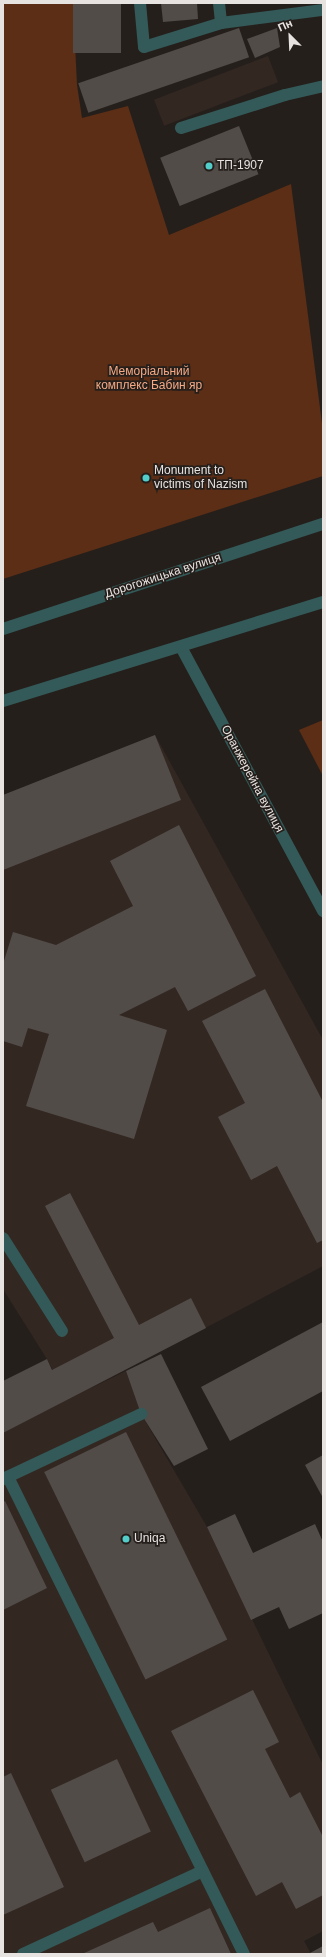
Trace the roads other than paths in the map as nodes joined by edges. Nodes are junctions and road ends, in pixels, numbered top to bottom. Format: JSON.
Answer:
{"nodes":[{"id":1,"x":140,"y":3,"type":"edge"},
{"id":2,"x":219,"y":3,"type":"edge"},
{"id":3,"x":323,"y":10,"type":"edge"},
{"id":4,"x":221,"y":23,"type":"junction"},
{"id":5,"x":323,"y":86,"type":"edge"},
{"id":6,"x":181,"y":128,"type":"dead end"},
{"id":7,"x":323,"y":524,"type":"edge"},
{"id":8,"x":323,"y":602,"type":"edge"},
{"id":9,"x":3,"y":629,"type":"edge"},
{"id":10,"x":181,"y":647,"type":"junction"},
{"id":11,"x":3,"y":701,"type":"edge"},
{"id":12,"x":323,"y":911,"type":"edge"},
{"id":13,"x":3,"y":1238,"type":"edge"},
{"id":14,"x":62,"y":1331,"type":"dead end"},
{"id":15,"x":142,"y":1414,"type":"dead end"},
{"id":16,"x":6,"y":1478,"type":"edge"},
{"id":17,"x":202,"y":1871,"type":"junction"},
{"id":18,"x":23,"y":1954,"type":"edge"},
{"id":19,"x":244,"y":1954,"type":"edge"}],
"edges":[{"from":1,"to":4,"type":"street"},
{"from":2,"to":4,"type":"street"},
{"from":3,"to":4,"type":"street"},
{"from":5,"to":6,"type":"street"},
{"from":7,"to":9,"type":"street","name":"Дорогожицька вулиця"},
{"from":8,"to":10,"type":"street"},
{"from":10,"to":11,"type":"street"},
{"from":10,"to":12,"type":"street","name":"Оранжерейна вулиця"},
{"from":13,"to":14,"type":"street"},
{"from":15,"to":16,"type":"street"},
{"from":16,"to":17,"type":"street"},
{"from":17,"to":18,"type":"street"},
{"from":17,"to":19,"type":"street"}]}
